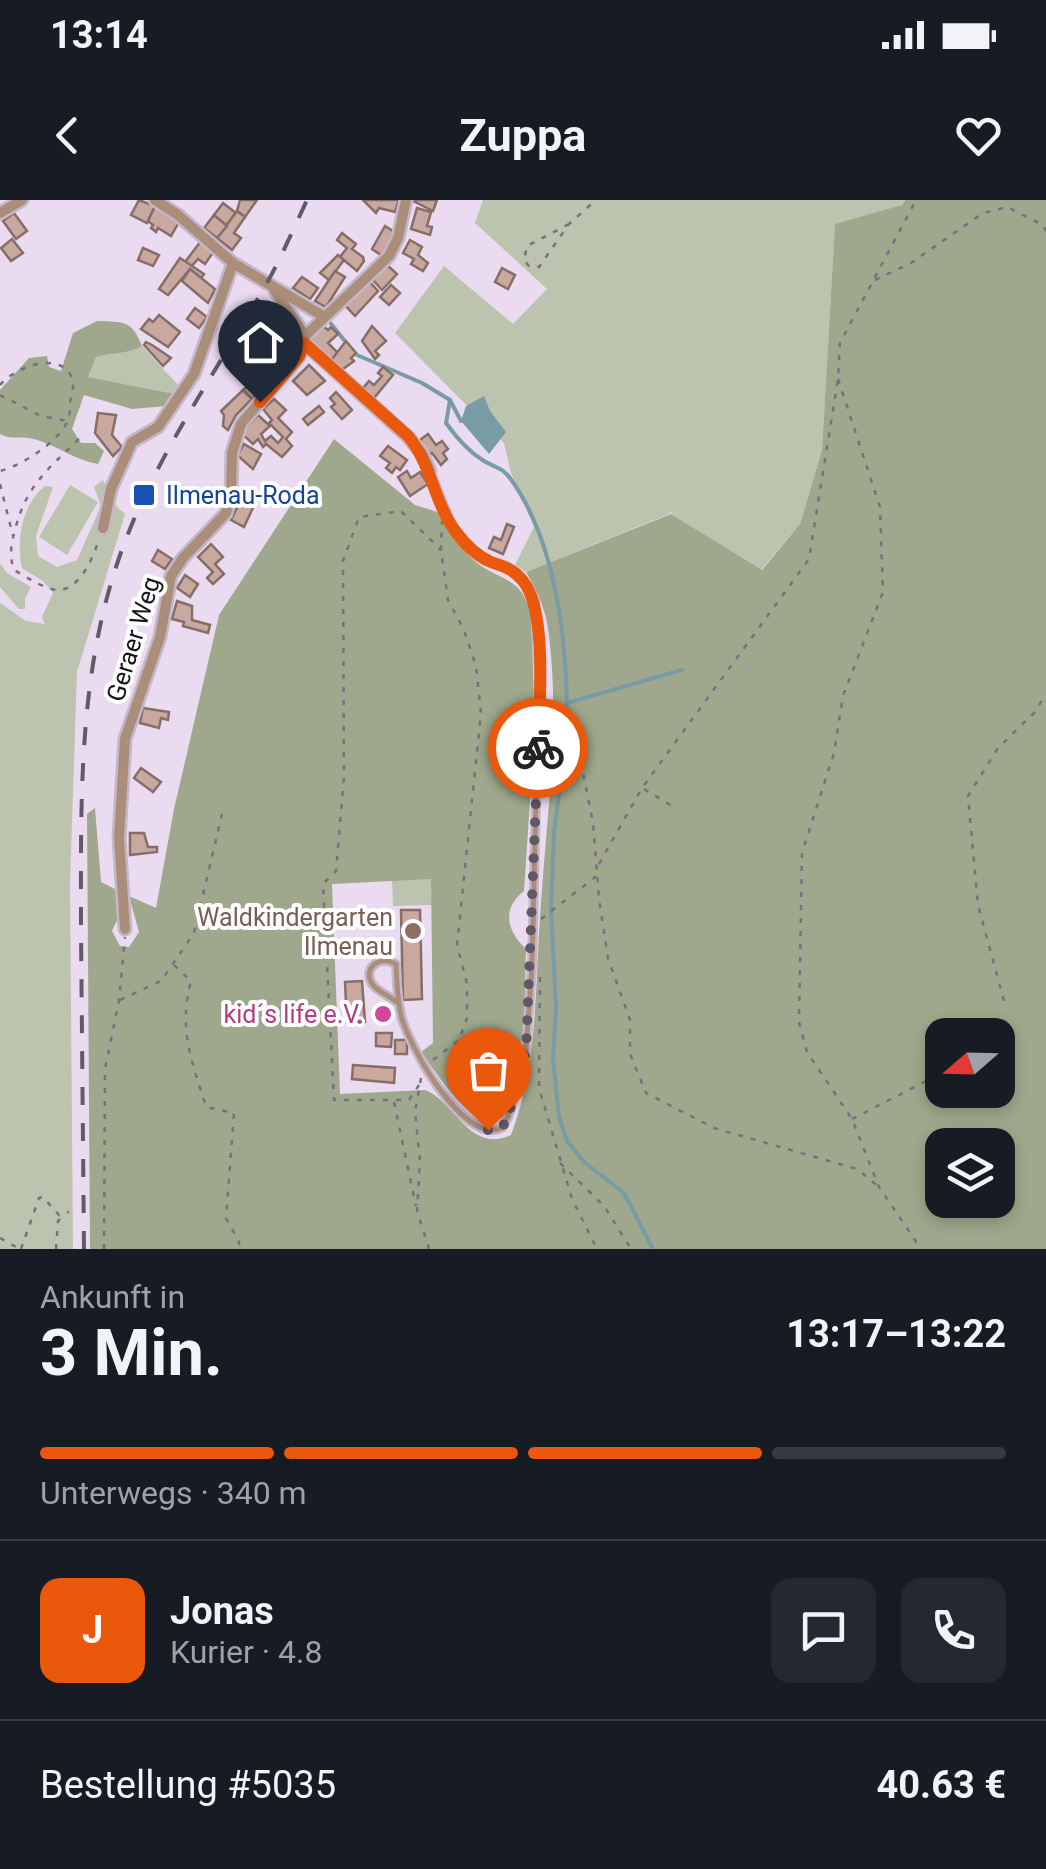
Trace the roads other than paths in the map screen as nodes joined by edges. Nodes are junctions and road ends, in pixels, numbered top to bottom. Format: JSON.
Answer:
{"nodes":[{"id":1,"x":22,"y":200,"type":"edge"},
{"id":2,"x":155,"y":200,"type":"edge"},
{"id":3,"x":406,"y":200,"type":"edge"},
{"id":4,"x":0,"y":214,"type":"edge"},
{"id":5,"x":233,"y":263,"type":"junction"},
{"id":6,"x":274,"y":289,"type":"junction"},
{"id":7,"x":325,"y":314,"type":"junction"},
{"id":8,"x":304,"y":340,"type":"junction"},
{"id":9,"x":430,"y":471,"type":"joint"},
{"id":10,"x":103,"y":528,"type":"road end"},
{"id":11,"x":126,"y":929,"type":"road end"},
{"id":12,"x":398,"y":1003,"type":"junction"}],
"edges":[{"from":1,"to":4,"type":"street"},
{"from":2,"to":5,"type":"street"},
{"from":3,"to":7,"type":"street","name":"Geraer Weg"},
{"from":5,"to":6,"type":"street"},
{"from":5,"to":10,"type":"street"},
{"from":6,"to":7,"type":"street"},
{"from":6,"to":8,"type":"street"},
{"from":7,"to":8,"type":"street","name":"Geraer Weg"},
{"from":8,"to":9,"type":"street"},
{"from":8,"to":11,"type":"street","name":"Geraer Weg"},
{"from":9,"to":12,"type":"lane"},
{"from":12,"to":12,"type":"lane"}]}
